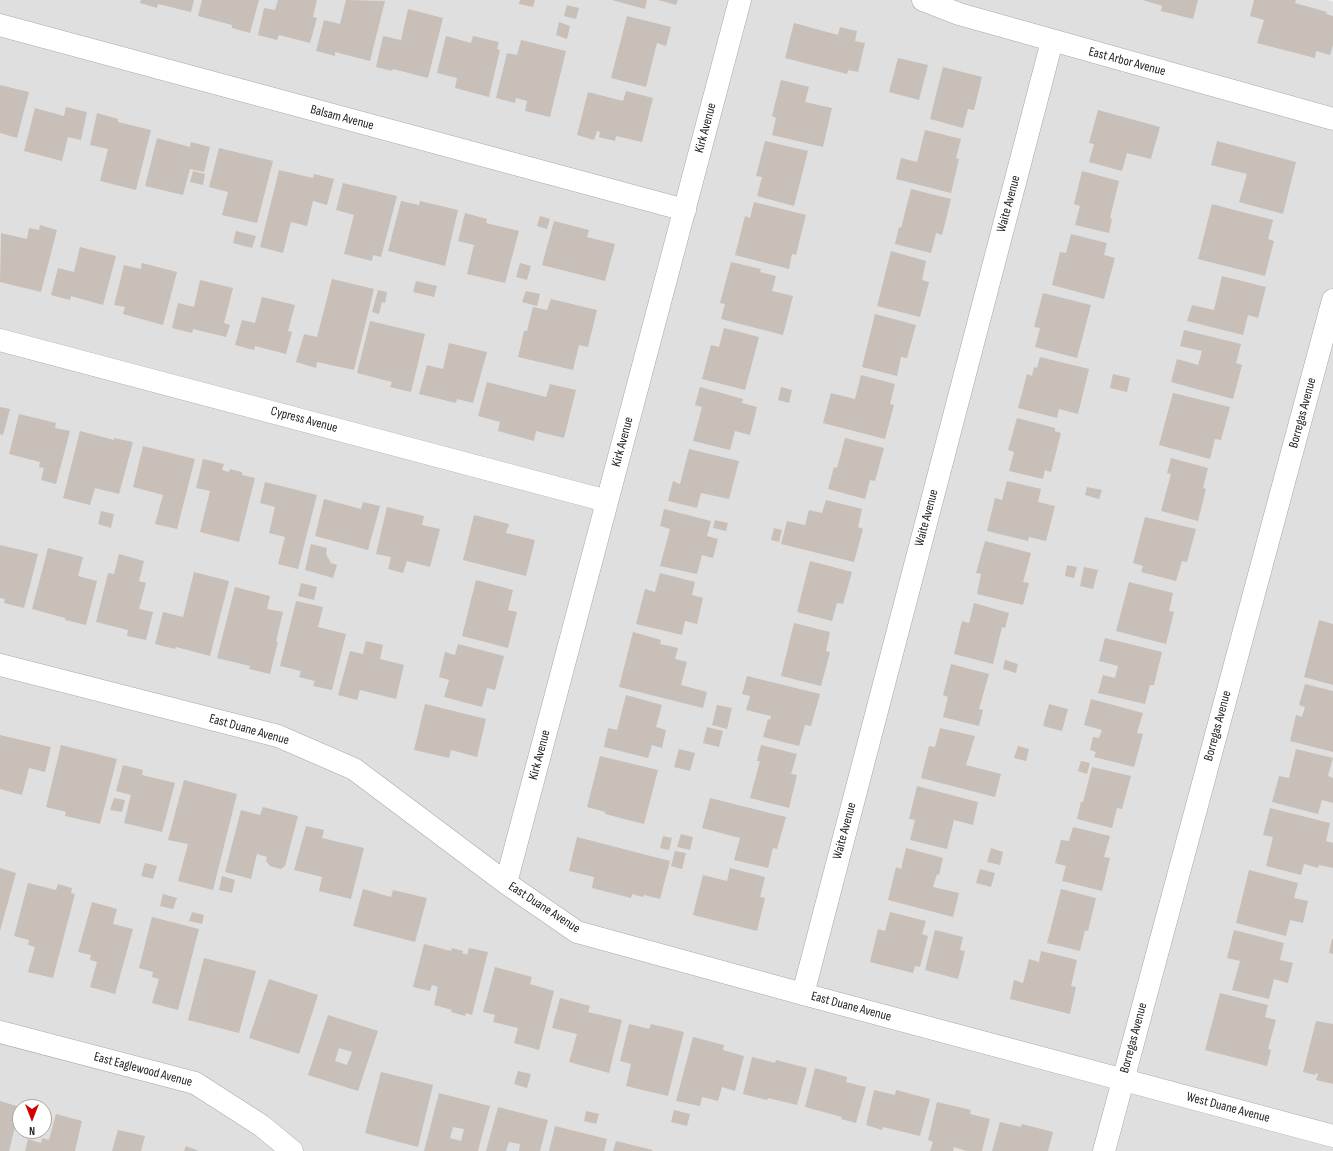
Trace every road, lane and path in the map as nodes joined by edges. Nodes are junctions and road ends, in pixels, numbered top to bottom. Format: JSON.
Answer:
{"nodes":[{"id":1,"x":740,"y":0,"type":"edge"},
{"id":2,"x":923,"y":0,"type":"edge"},
{"id":3,"x":0,"y":25,"type":"edge"},
{"id":4,"x":1052,"y":41,"type":"junction"},
{"id":5,"x":1333,"y":119,"type":"edge"},
{"id":6,"x":685,"y":210,"type":"junction"},
{"id":7,"x":1333,"y":300,"type":"edge"},
{"id":8,"x":0,"y":340,"type":"edge"},
{"id":9,"x":607,"y":501,"type":"junction"},
{"id":10,"x":0,"y":665,"type":"edge"},
{"id":11,"x":506,"y":883,"type":"junction"},
{"id":12,"x":803,"y":994,"type":"junction"},
{"id":13,"x":0,"y":1032,"type":"edge"},
{"id":14,"x":1123,"y":1080,"type":"junction"},
{"id":15,"x":1333,"y":1136,"type":"edge"},
{"id":16,"x":292,"y":1151,"type":"edge"},
{"id":17,"x":1104,"y":1151,"type":"edge"}],
"edges":[{"from":1,"to":6,"type":"street","name":"Kirk Avenue"},
{"from":2,"to":4,"type":"street","name":"East Arbor Avenue"},
{"from":3,"to":6,"type":"street","name":"Balsam Avenue"},
{"from":4,"to":5,"type":"street","name":"East Arbor Avenue"},
{"from":4,"to":12,"type":"street","name":"Waite Avenue"},
{"from":6,"to":9,"type":"street","name":"Kirk Avenue"},
{"from":7,"to":14,"type":"street","name":"Borregas Avenue"},
{"from":8,"to":9,"type":"street","name":"Cypress Avenue"},
{"from":9,"to":11,"type":"street","name":"Kirk Avenue"},
{"from":10,"to":11,"type":"street","name":"East Duane Avenue"},
{"from":11,"to":12,"type":"street","name":"East Duane Avenue"},
{"from":12,"to":14,"type":"street","name":"East Duane Avenue"},
{"from":13,"to":16,"type":"street","name":"East Eaglewood Avenue"},
{"from":14,"to":15,"type":"street","name":"West Duane Avenue"},
{"from":14,"to":17,"type":"street","name":"Borregas Avenue"}]}
